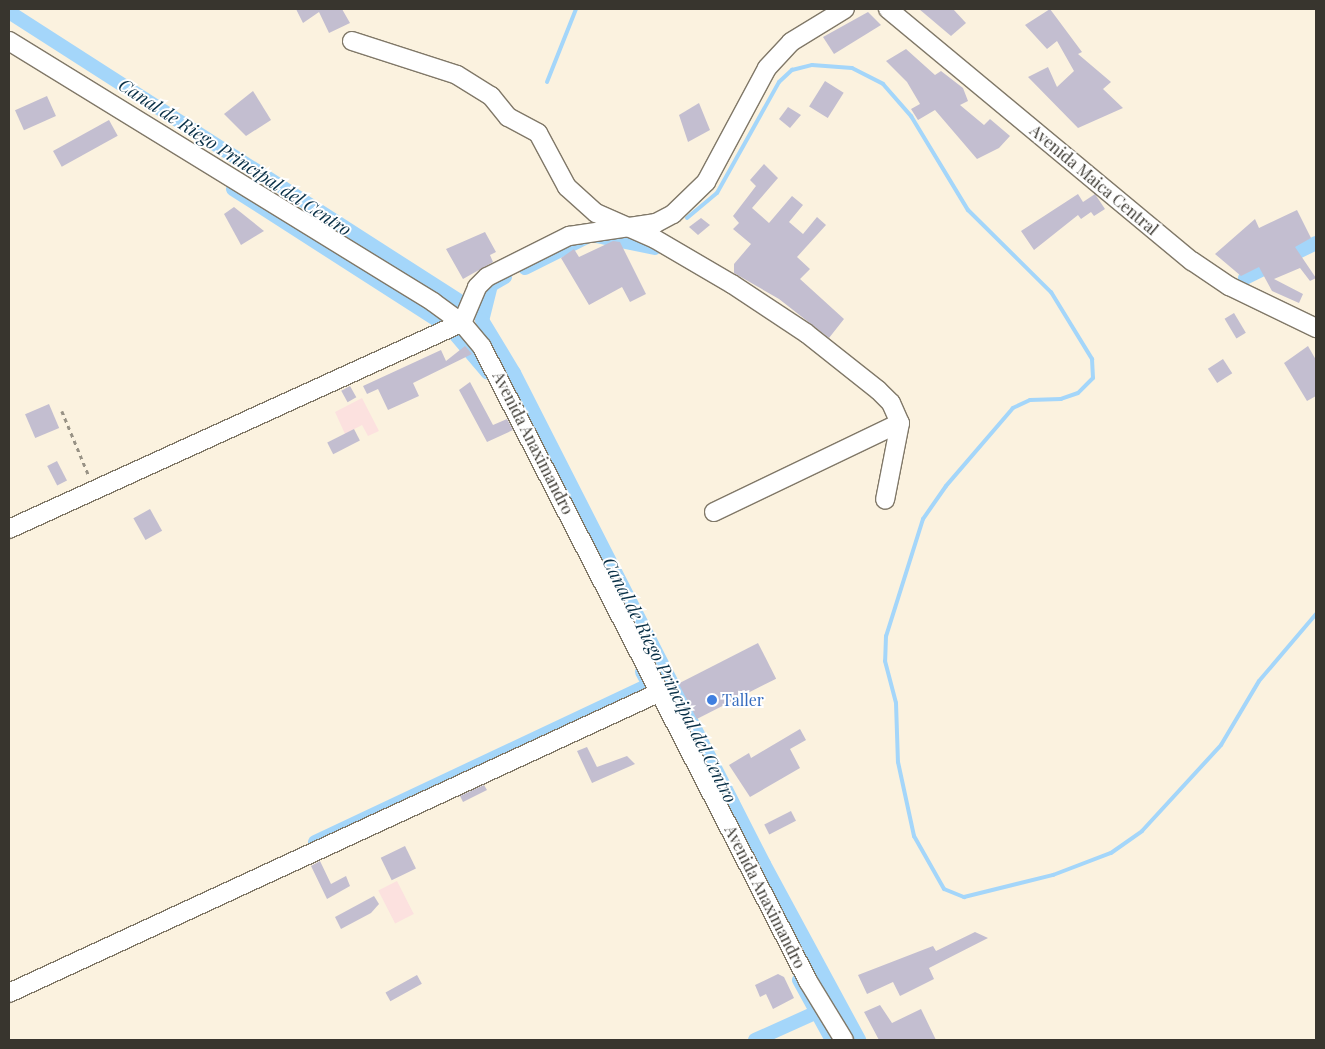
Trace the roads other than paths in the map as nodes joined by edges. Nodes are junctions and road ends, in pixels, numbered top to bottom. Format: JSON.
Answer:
{"nodes":[{"id":1,"x":845,"y":9,"type":"edge"},
{"id":2,"x":888,"y":9,"type":"edge"},
{"id":3,"x":9,"y":41,"type":"edge"},
{"id":4,"x":352,"y":41,"type":"dead end"},
{"id":5,"x":623,"y":227,"type":"junction"},
{"id":6,"x":462,"y":323,"type":"junction"},
{"id":7,"x":1316,"y":328,"type":"edge"},
{"id":8,"x":900,"y":424,"type":"junction"},
{"id":9,"x":885,"y":500,"type":"dead end"},
{"id":10,"x":714,"y":512,"type":"dead end"},
{"id":11,"x":9,"y":529,"type":"edge"},
{"id":12,"x":660,"y":692,"type":"junction"},
{"id":13,"x":9,"y":993,"type":"edge"},
{"id":14,"x":844,"y":1040,"type":"edge"}],
"edges":[{"from":1,"to":5,"type":"street"},
{"from":2,"to":7,"type":"street","name":"Avenida Maica Central"},
{"from":3,"to":6,"type":"street","name":"Avenida Anaximandro"},
{"from":4,"to":5,"type":"street"},
{"from":5,"to":6,"type":"street"},
{"from":5,"to":8,"type":"street"},
{"from":6,"to":11,"type":"street"},
{"from":6,"to":12,"type":"street","name":"Avenida Anaximandro"},
{"from":8,"to":9,"type":"street"},
{"from":8,"to":10,"type":"street"},
{"from":12,"to":13,"type":"street"},
{"from":12,"to":14,"type":"street","name":"Avenida Anaximandro"}]}
